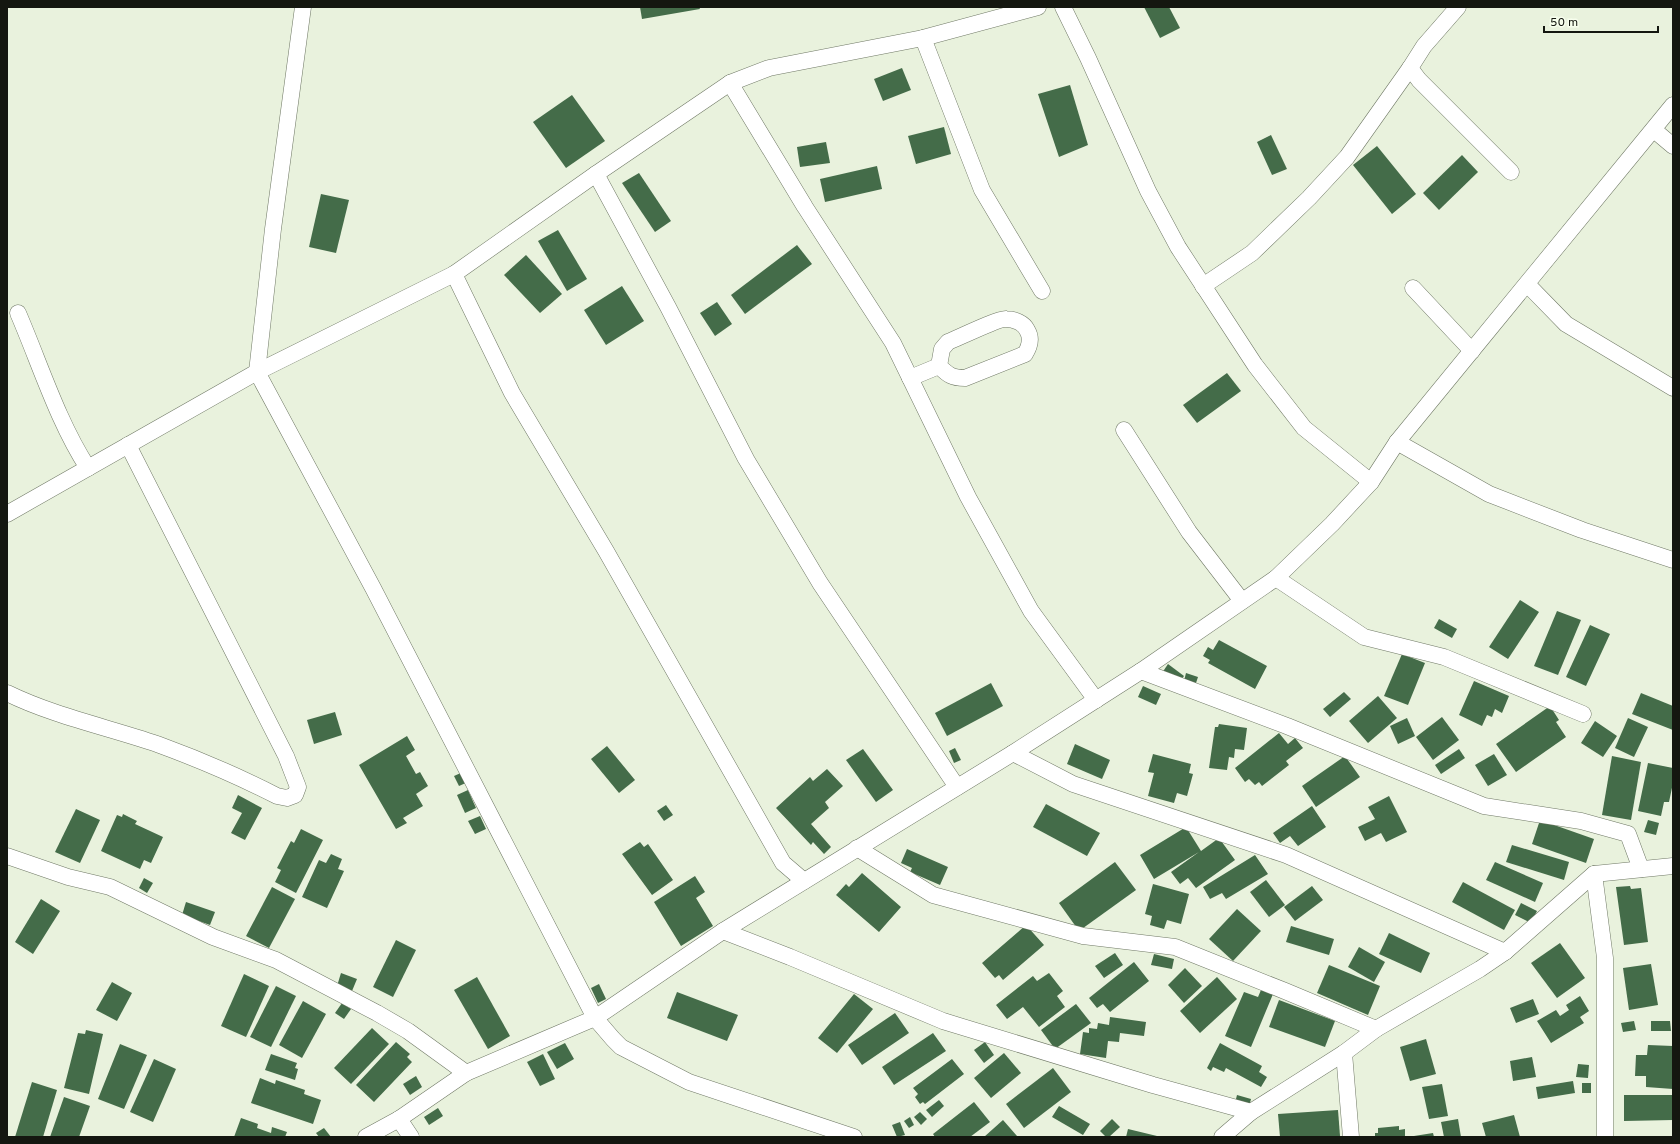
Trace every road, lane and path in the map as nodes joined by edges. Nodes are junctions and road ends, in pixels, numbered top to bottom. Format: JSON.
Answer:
{"nodes":[{"id":1,"x":303,"y":7,"type":"edge"},
{"id":2,"x":1038,"y":7,"type":"edge"},
{"id":3,"x":1063,"y":7,"type":"edge"},
{"id":4,"x":1458,"y":7,"type":"edge"},
{"id":5,"x":923,"y":38,"type":"junction"},
{"id":6,"x":1410,"y":68,"type":"junction"},
{"id":7,"x":730,"y":84,"type":"junction"},
{"id":8,"x":1673,"y":105,"type":"edge"},
{"id":9,"x":1654,"y":130,"type":"junction"},
{"id":10,"x":1673,"y":146,"type":"edge"},
{"id":11,"x":1511,"y":172,"type":"dead end"},
{"id":12,"x":596,"y":174,"type":"junction"},
{"id":13,"x":454,"y":274,"type":"junction"},
{"id":14,"x":1527,"y":284,"type":"junction"},
{"id":15,"x":1204,"y":286,"type":"junction"},
{"id":16,"x":1413,"y":288,"type":"dead end"},
{"id":17,"x":1042,"y":291,"type":"dead end"},
{"id":18,"x":18,"y":312,"type":"dead end"},
{"id":19,"x":1472,"y":351,"type":"junction"},
{"id":20,"x":939,"y":366,"type":"junction"},
{"id":21,"x":257,"y":372,"type":"junction"},
{"id":22,"x":910,"y":378,"type":"junction"},
{"id":23,"x":1673,"y":388,"type":"edge"},
{"id":24,"x":1124,"y":430,"type":"dead end"},
{"id":25,"x":1397,"y":442,"type":"junction"},
{"id":26,"x":128,"y":445,"type":"junction"},
{"id":27,"x":88,"y":468,"type":"junction"},
{"id":28,"x":1371,"y":482,"type":"junction"},
{"id":29,"x":7,"y":514,"type":"edge"},
{"id":30,"x":1673,"y":560,"type":"edge"},
{"id":31,"x":1276,"y":578,"type":"junction"},
{"id":32,"x":1242,"y":602,"type":"junction"},
{"id":33,"x":1141,"y":671,"type":"junction"},
{"id":34,"x":7,"y":693,"type":"edge"},
{"id":35,"x":1096,"y":700,"type":"junction"},
{"id":36,"x":1583,"y":714,"type":"dead end"},
{"id":37,"x":1013,"y":753,"type":"junction"},
{"id":38,"x":957,"y":787,"type":"junction"},
{"id":39,"x":858,"y":848,"type":"junction"},
{"id":40,"x":7,"y":856,"type":"edge"},
{"id":41,"x":1673,"y":866,"type":"edge"},
{"id":42,"x":1641,"y":869,"type":"junction"},
{"id":43,"x":1594,"y":874,"type":"junction"},
{"id":44,"x":804,"y":881,"type":"junction"},
{"id":45,"x":723,"y":931,"type":"junction"},
{"id":46,"x":1505,"y":952,"type":"junction"},
{"id":47,"x":595,"y":1018,"type":"junction"},
{"id":48,"x":1376,"y":1029,"type":"junction"},
{"id":49,"x":1344,"y":1053,"type":"junction"},
{"id":50,"x":466,"y":1073,"type":"junction"},
{"id":51,"x":1251,"y":1112,"type":"junction"},
{"id":52,"x":399,"y":1119,"type":"junction"},
{"id":53,"x":366,"y":1137,"type":"edge"},
{"id":54,"x":412,"y":1137,"type":"edge"},
{"id":55,"x":854,"y":1137,"type":"edge"},
{"id":56,"x":1222,"y":1137,"type":"edge"},
{"id":57,"x":1351,"y":1137,"type":"edge"},
{"id":58,"x":1605,"y":1137,"type":"edge"}],
"edges":[{"from":1,"to":21,"type":"street"},
{"from":2,"to":5,"type":"street"},
{"from":3,"to":15,"type":"street"},
{"from":4,"to":6,"type":"street"},
{"from":5,"to":7,"type":"street"},
{"from":5,"to":17,"type":"street"},
{"from":6,"to":11,"type":"street"},
{"from":6,"to":15,"type":"street"},
{"from":7,"to":12,"type":"street"},
{"from":7,"to":22,"type":"street"},
{"from":8,"to":9,"type":"street"},
{"from":9,"to":10,"type":"street"},
{"from":9,"to":14,"type":"street"},
{"from":12,"to":13,"type":"street"},
{"from":12,"to":38,"type":"street"},
{"from":13,"to":21,"type":"street"},
{"from":13,"to":44,"type":"street"},
{"from":14,"to":19,"type":"street"},
{"from":14,"to":23,"type":"street"},
{"from":15,"to":28,"type":"street"},
{"from":16,"to":19,"type":"street"},
{"from":18,"to":27,"type":"street"},
{"from":19,"to":25,"type":"street"},
{"from":20,"to":20,"type":"street"},
{"from":20,"to":22,"type":"street"},
{"from":21,"to":26,"type":"street"},
{"from":21,"to":47,"type":"street"},
{"from":22,"to":35,"type":"street"},
{"from":24,"to":32,"type":"street"},
{"from":25,"to":28,"type":"street"},
{"from":25,"to":30,"type":"street"},
{"from":26,"to":27,"type":"street"},
{"from":26,"to":34,"type":"street"},
{"from":27,"to":29,"type":"street"},
{"from":28,"to":31,"type":"street"},
{"from":31,"to":32,"type":"street"},
{"from":31,"to":36,"type":"street"},
{"from":32,"to":33,"type":"street"},
{"from":33,"to":35,"type":"street"},
{"from":33,"to":42,"type":"street"},
{"from":35,"to":37,"type":"street"},
{"from":37,"to":38,"type":"street"},
{"from":37,"to":46,"type":"street"},
{"from":38,"to":39,"type":"street"},
{"from":39,"to":44,"type":"street"},
{"from":39,"to":48,"type":"street"},
{"from":40,"to":50,"type":"street"},
{"from":41,"to":42,"type":"street"},
{"from":42,"to":43,"type":"street"},
{"from":43,"to":46,"type":"street"},
{"from":43,"to":58,"type":"street"},
{"from":44,"to":45,"type":"street"},
{"from":45,"to":47,"type":"street"},
{"from":45,"to":51,"type":"street"},
{"from":46,"to":48,"type":"street"},
{"from":47,"to":50,"type":"street"},
{"from":47,"to":55,"type":"street"},
{"from":48,"to":49,"type":"street"},
{"from":49,"to":51,"type":"street"},
{"from":49,"to":57,"type":"street"},
{"from":50,"to":52,"type":"street"},
{"from":51,"to":56,"type":"street"},
{"from":52,"to":53,"type":"street"},
{"from":52,"to":54,"type":"street"}]}
